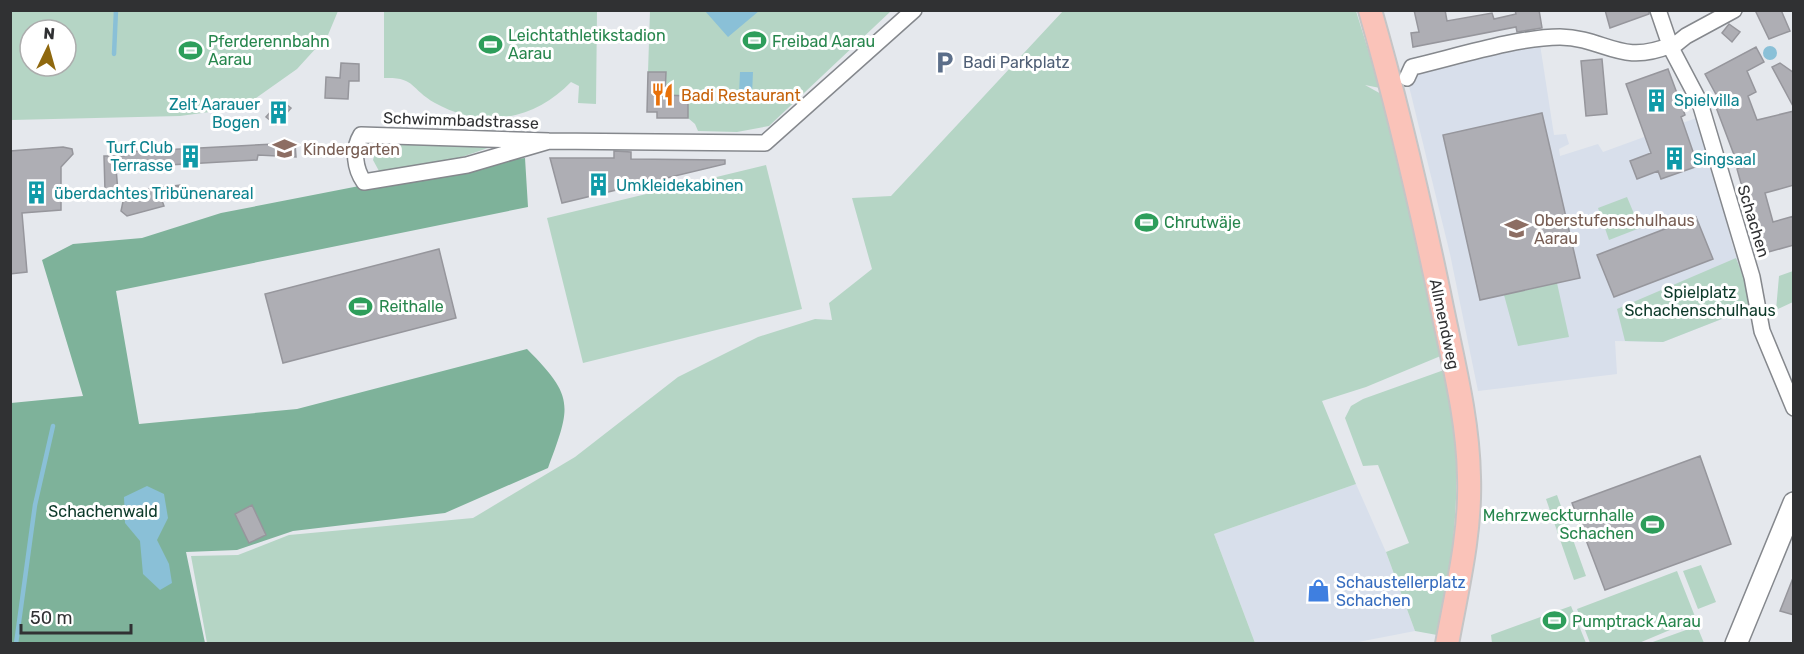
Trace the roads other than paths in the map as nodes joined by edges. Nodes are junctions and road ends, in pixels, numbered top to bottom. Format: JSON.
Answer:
{"nodes":[{"id":1,"x":914,"y":10,"type":"edge"},
{"id":2,"x":1370,"y":10,"type":"edge"},
{"id":3,"x":1658,"y":10,"type":"edge"},
{"id":4,"x":1734,"y":10,"type":"edge"},
{"id":5,"x":1671,"y":46,"type":"junction"},
{"id":6,"x":1402,"y":72,"type":"junction"},
{"id":7,"x":549,"y":141,"type":"junction"},
{"id":8,"x":1794,"y":408,"type":"edge"},
{"id":9,"x":1794,"y":503,"type":"edge"},
{"id":10,"x":1447,"y":644,"type":"edge"},
{"id":11,"x":1736,"y":644,"type":"edge"}],
"edges":[{"from":1,"to":7,"type":"street","name":"Schwimmbadstrasse"},
{"from":2,"to":6,"type":"main road","name":"Allmendweg"},
{"from":3,"to":5,"type":"street","name":"Schachen"},
{"from":4,"to":5,"type":"street"},
{"from":5,"to":6,"type":"street"},
{"from":5,"to":8,"type":"street","name":"Schachen"},
{"from":6,"to":10,"type":"main road","name":"Allmendweg"},
{"from":7,"to":7,"type":"street","name":"Schwimmbadstrasse"},
{"from":9,"to":11,"type":"street"}]}
